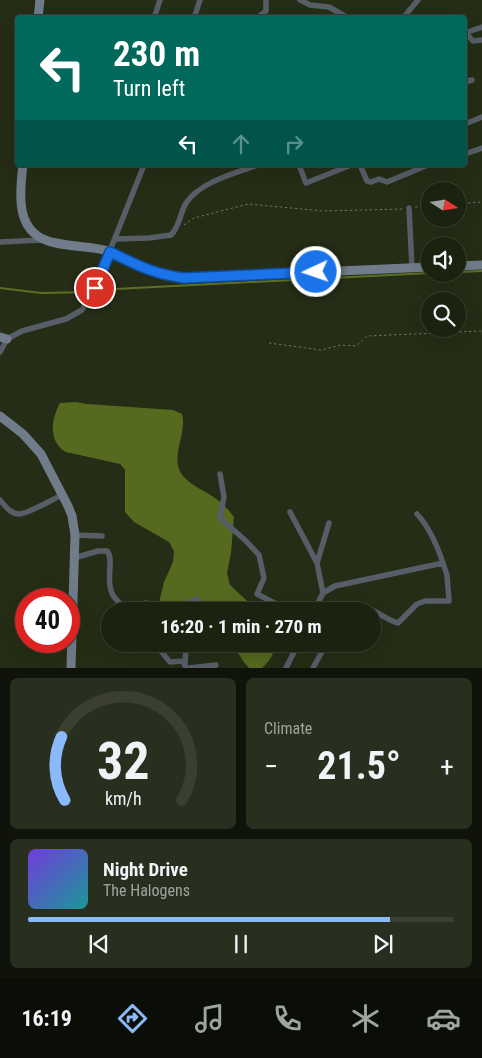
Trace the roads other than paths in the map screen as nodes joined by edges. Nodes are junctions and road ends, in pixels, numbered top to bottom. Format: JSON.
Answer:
{"nodes":[{"id":1,"x":40,"y":0,"type":"edge"},
{"id":2,"x":160,"y":0,"type":"edge"},
{"id":3,"x":200,"y":0,"type":"edge"},
{"id":4,"x":266,"y":0,"type":"edge"},
{"id":5,"x":300,"y":0,"type":"edge"},
{"id":6,"x":418,"y":0,"type":"edge"},
{"id":7,"x":329,"y":3,"type":"edge"},
{"id":8,"x":340,"y":14,"type":"edge"},
{"id":9,"x":38,"y":15,"type":"edge"},
{"id":10,"x":155,"y":15,"type":"edge"},
{"id":11,"x":195,"y":15,"type":"edge"},
{"id":12,"x":261,"y":15,"type":"edge"},
{"id":13,"x":406,"y":15,"type":"edge"},
{"id":14,"x":482,"y":27,"type":"edge"},
{"id":15,"x":467,"y":32,"type":"edge"},
{"id":16,"x":467,"y":35,"type":"edge"},
{"id":17,"x":482,"y":40,"type":"edge"},
{"id":18,"x":472,"y":80,"type":"dead end"},
{"id":19,"x":467,"y":81,"type":"edge"},
{"id":20,"x":482,"y":117,"type":"edge"},
{"id":21,"x":467,"y":123,"type":"edge"},
{"id":22,"x":482,"y":148,"type":"edge"},
{"id":23,"x":467,"y":153,"type":"edge"},
{"id":24,"x":23,"y":167,"type":"edge"},
{"id":25,"x":143,"y":167,"type":"edge"},
{"id":26,"x":236,"y":167,"type":"edge"},
{"id":27,"x":252,"y":167,"type":"edge"},
{"id":28,"x":300,"y":167,"type":"edge"},
{"id":29,"x":346,"y":167,"type":"edge"},
{"id":30,"x":361,"y":167,"type":"edge"},
{"id":31,"x":423,"y":167,"type":"edge"},
{"id":32,"x":238,"y":172,"type":"junction"},
{"id":33,"x":410,"y":208,"type":"road end"},
{"id":34,"x":116,"y":239,"type":"junction"},
{"id":35,"x":43,"y":240,"type":"junction"},
{"id":36,"x":0,"y":242,"type":"edge"},
{"id":37,"x":110,"y":252,"type":"junction"},
{"id":38,"x":482,"y":265,"type":"edge"},
{"id":39,"x":466,"y":266,"type":"edge"},
{"id":40,"x":412,"y":268,"type":"junction"},
{"id":41,"x":421,"y":268,"type":"edge"},
{"id":42,"x":4,"y":338,"type":"edge"},
{"id":43,"x":0,"y":352,"type":"edge"},
{"id":44,"x":0,"y":416,"type":"edge"},
{"id":45,"x":220,"y":474,"type":"dead end"},
{"id":46,"x":62,"y":495,"type":"junction"},
{"id":47,"x":0,"y":500,"type":"edge"},
{"id":48,"x":290,"y":512,"type":"dead end"},
{"id":49,"x":417,"y":514,"type":"dead end"},
{"id":50,"x":329,"y":523,"type":"dead end"},
{"id":51,"x":75,"y":535,"type":"junction"},
{"id":52,"x":102,"y":536,"type":"dead end"},
{"id":53,"x":74,"y":558,"type":"junction"},
{"id":54,"x":443,"y":563,"type":"junction"},
{"id":55,"x":317,"y":564,"type":"junction"},
{"id":56,"x":323,"y":593,"type":"junction"},
{"id":57,"x":197,"y":599,"type":"dead end"},
{"id":58,"x":119,"y":602,"type":"edge"},
{"id":59,"x":191,"y":602,"type":"edge"},
{"id":60,"x":273,"y":602,"type":"edge"},
{"id":61,"x":318,"y":602,"type":"edge"},
{"id":62,"x":381,"y":614,"type":"edge"},
{"id":63,"x":162,"y":652,"type":"edge"},
{"id":64,"x":186,"y":652,"type":"edge"},
{"id":65,"x":294,"y":652,"type":"edge"},
{"id":66,"x":322,"y":652,"type":"edge"},
{"id":67,"x":170,"y":662,"type":"junction"},
{"id":68,"x":216,"y":665,"type":"dead end"},
{"id":69,"x":187,"y":666,"type":"edge"},
{"id":70,"x":71,"y":668,"type":"edge"},
{"id":71,"x":166,"y":668,"type":"edge"},
{"id":72,"x":286,"y":668,"type":"edge"},
{"id":73,"x":313,"y":668,"type":"edge"}],
"edges":[{"from":1,"to":9,"type":"street"},
{"from":2,"to":10,"type":"street"},
{"from":3,"to":11,"type":"street"},
{"from":4,"to":12,"type":"street"},
{"from":5,"to":7,"type":"street"},
{"from":6,"to":13,"type":"street"},
{"from":7,"to":8,"type":"street"},
{"from":14,"to":15,"type":"street"},
{"from":16,"to":17,"type":"street"},
{"from":18,"to":19,"type":"street"},
{"from":20,"to":21,"type":"street"},
{"from":22,"to":23,"type":"street"},
{"from":24,"to":35,"type":"street"},
{"from":25,"to":34,"type":"street"},
{"from":26,"to":32,"type":"street"},
{"from":27,"to":32,"type":"street"},
{"from":28,"to":29,"type":"street"},
{"from":30,"to":31,"type":"street"},
{"from":32,"to":34,"type":"street"},
{"from":33,"to":40,"type":"street"},
{"from":34,"to":37,"type":"street"},
{"from":35,"to":36,"type":"street"},
{"from":35,"to":37,"type":"street"},
{"from":37,"to":40,"type":"street"},
{"from":37,"to":42,"type":"street"},
{"from":38,"to":39,"type":"street"},
{"from":40,"to":41,"type":"street"},
{"from":42,"to":43,"type":"street"},
{"from":44,"to":46,"type":"street"},
{"from":45,"to":60,"type":"street"},
{"from":46,"to":47,"type":"street"},
{"from":46,"to":51,"type":"street"},
{"from":48,"to":55,"type":"street"},
{"from":49,"to":54,"type":"street"},
{"from":50,"to":55,"type":"street"},
{"from":51,"to":52,"type":"street"},
{"from":51,"to":53,"type":"street"},
{"from":53,"to":58,"type":"street"},
{"from":53,"to":70,"type":"street"},
{"from":54,"to":56,"type":"street"},
{"from":54,"to":62,"type":"street"},
{"from":55,"to":56,"type":"street"},
{"from":56,"to":61,"type":"street"},
{"from":57,"to":59,"type":"street"},
{"from":63,"to":67,"type":"street"},
{"from":64,"to":69,"type":"street"},
{"from":65,"to":72,"type":"street"},
{"from":66,"to":73,"type":"street"},
{"from":67,"to":69,"type":"street"},
{"from":67,"to":71,"type":"street"},
{"from":68,"to":69,"type":"street"}]}
